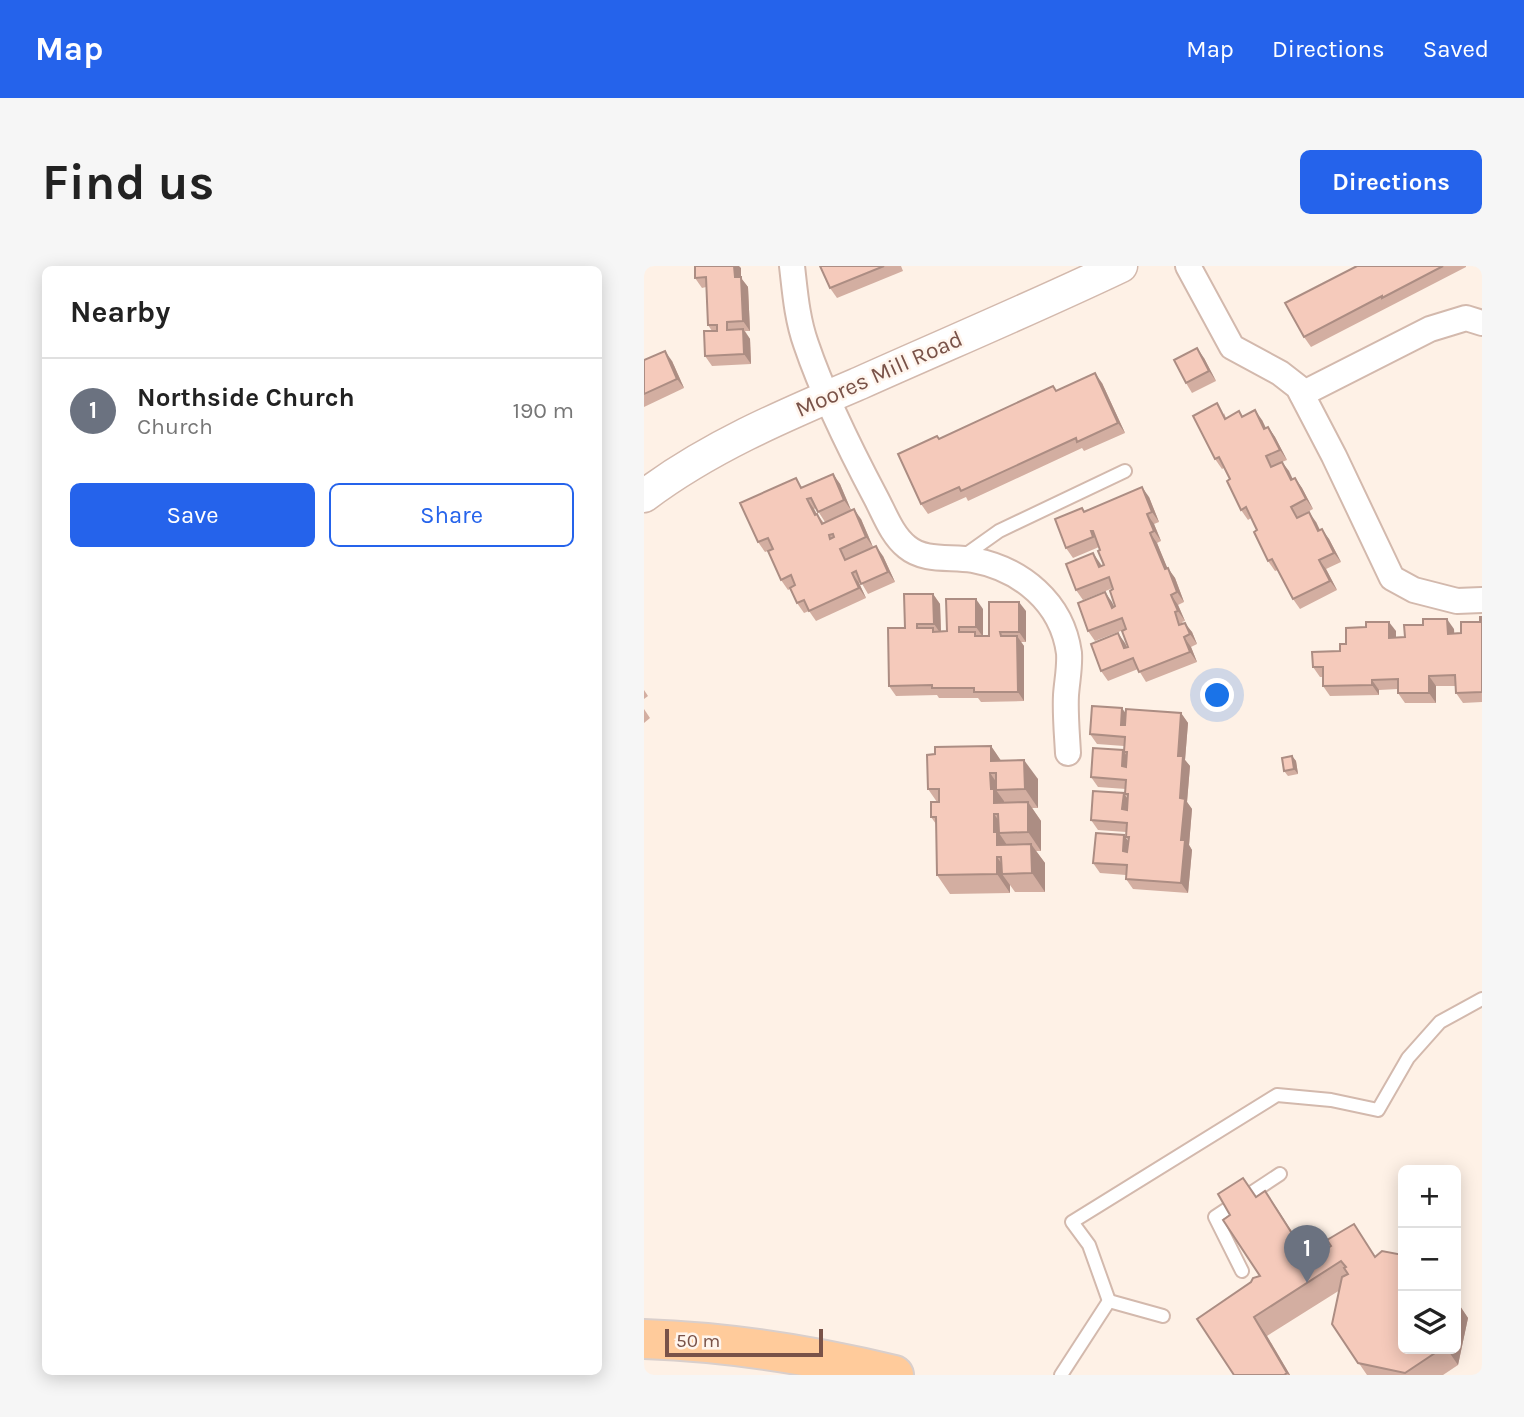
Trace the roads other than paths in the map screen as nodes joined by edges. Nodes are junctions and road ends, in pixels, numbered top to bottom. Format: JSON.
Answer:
{"nodes":[{"id":1,"x":792,"y":266,"type":"edge"},
{"id":2,"x":1121,"y":266,"type":"edge"},
{"id":3,"x":1188,"y":266,"type":"edge"},
{"id":4,"x":1482,"y":323,"type":"edge"},
{"id":5,"x":1302,"y":394,"type":"junction"},
{"id":6,"x":827,"y":397,"type":"junction"},
{"id":7,"x":1125,"y":471,"type":"dead end"},
{"id":8,"x":644,"y":496,"type":"edge"},
{"id":9,"x":960,"y":558,"type":"junction"},
{"id":10,"x":1482,"y":600,"type":"edge"},
{"id":11,"x":1068,"y":753,"type":"dead end"},
{"id":12,"x":1482,"y":999,"type":"edge"},
{"id":13,"x":1280,"y":1174,"type":"dead end"},
{"id":14,"x":1241,"y":1271,"type":"edge"},
{"id":15,"x":1109,"y":1301,"type":"junction"},
{"id":16,"x":1163,"y":1316,"type":"dead end"},
{"id":17,"x":644,"y":1339,"type":"edge"},
{"id":18,"x":644,"y":1362,"type":"edge"},
{"id":19,"x":776,"y":1375,"type":"edge"},
{"id":20,"x":894,"y":1375,"type":"edge"},
{"id":21,"x":1061,"y":1375,"type":"edge"}],
"edges":[{"from":1,"to":6,"type":"street"},
{"from":2,"to":6,"type":"street","name":"Moores Mill Road"},
{"from":3,"to":5,"type":"street"},
{"from":4,"to":5,"type":"street"},
{"from":5,"to":10,"type":"street"},
{"from":6,"to":8,"type":"street","name":"Moores Mill Road"},
{"from":6,"to":9,"type":"street"},
{"from":7,"to":9,"type":"lane"},
{"from":9,"to":11,"type":"street"},
{"from":12,"to":15,"type":"lane"},
{"from":13,"to":14,"type":"lane"},
{"from":15,"to":16,"type":"lane"},
{"from":15,"to":21,"type":"lane"},
{"from":17,"to":20,"type":"main road"},
{"from":18,"to":19,"type":"main road"}]}
